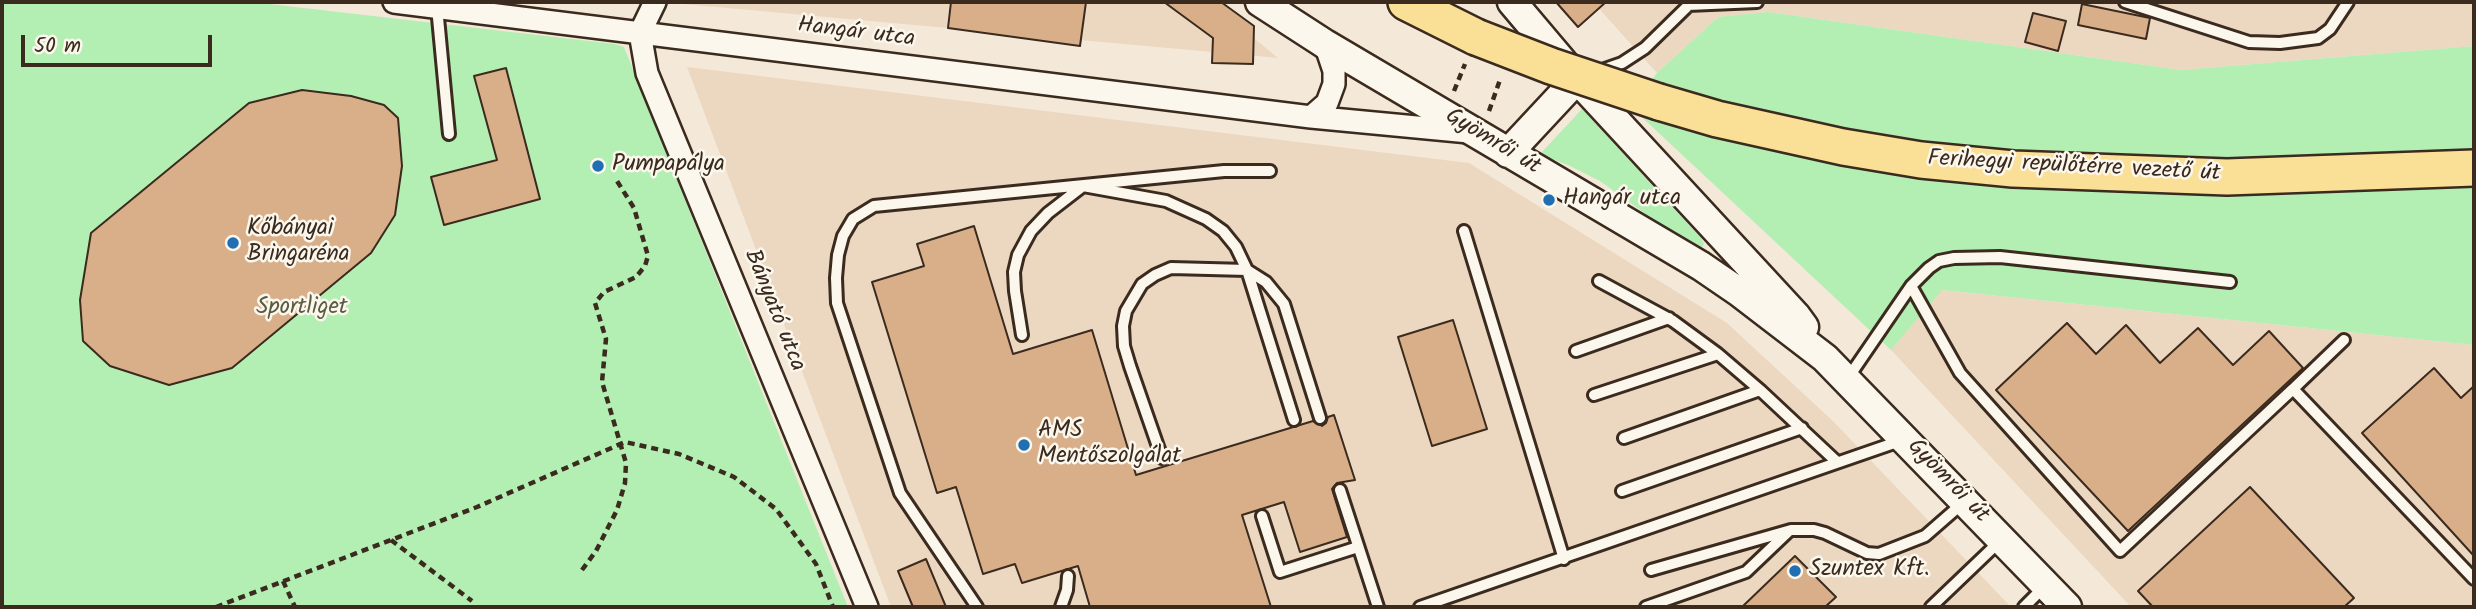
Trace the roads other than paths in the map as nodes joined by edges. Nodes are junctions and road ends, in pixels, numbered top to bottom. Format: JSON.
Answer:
{"nodes":[{"id":1,"x":394,"y":2,"type":"edge"},
{"id":2,"x":655,"y":2,"type":"edge"},
{"id":3,"x":1260,"y":2,"type":"edge"},
{"id":4,"x":1406,"y":2,"type":"edge"},
{"id":5,"x":1512,"y":2,"type":"edge"},
{"id":6,"x":1757,"y":2,"type":"edge"},
{"id":7,"x":2125,"y":2,"type":"edge"},
{"id":8,"x":2348,"y":2,"type":"edge"},
{"id":9,"x":1690,"y":4,"type":"edge"},
{"id":10,"x":437,"y":7,"type":"junction"},
{"id":11,"x":640,"y":33,"type":"junction"},
{"id":12,"x":1325,"y":44,"type":"junction"},
{"id":13,"x":1577,"y":79,"type":"junction"},
{"id":14,"x":1311,"y":117,"type":"junction"},
{"id":15,"x":1475,"y":132,"type":"junction"},
{"id":16,"x":449,"y":134,"type":"dead end"},
{"id":17,"x":1508,"y":153,"type":"junction"},
{"id":18,"x":2474,"y":168,"type":"edge"},
{"id":19,"x":1270,"y":172,"type":"dead end"},
{"id":20,"x":1083,"y":186,"type":"junction"},
{"id":21,"x":1464,"y":231,"type":"dead end"},
{"id":22,"x":1247,"y":270,"type":"junction"},
{"id":23,"x":1599,"y":281,"type":"dead end"},
{"id":24,"x":2230,"y":282,"type":"dead end"},
{"id":25,"x":1911,"y":286,"type":"junction"},
{"id":26,"x":1669,"y":318,"type":"junction"},
{"id":27,"x":1022,"y":335,"type":"dead end"},
{"id":28,"x":2344,"y":340,"type":"dead end"},
{"id":29,"x":1576,"y":351,"type":"dead end"},
{"id":30,"x":1718,"y":354,"type":"junction"},
{"id":31,"x":1825,"y":358,"type":"junction"},
{"id":32,"x":1847,"y":380,"type":"junction"},
{"id":33,"x":2293,"y":389,"type":"junction"},
{"id":34,"x":1760,"y":390,"type":"junction"},
{"id":35,"x":1594,"y":395,"type":"dead end"},
{"id":36,"x":1320,"y":418,"type":"dead end"},
{"id":37,"x":1294,"y":420,"type":"dead end"},
{"id":38,"x":1802,"y":428,"type":"junction"},
{"id":39,"x":1624,"y":438,"type":"dead end"},
{"id":40,"x":1906,"y":439,"type":"junction"},
{"id":41,"x":1162,"y":457,"type":"dead end"},
{"id":42,"x":1837,"y":462,"type":"junction"},
{"id":43,"x":1340,"y":490,"type":"dead end"},
{"id":44,"x":1622,"y":491,"type":"dead end"},
{"id":45,"x":1965,"y":501,"type":"junction"},
{"id":46,"x":1262,"y":516,"type":"dead end"},
{"id":47,"x":1791,"y":530,"type":"junction"},
{"id":48,"x":2002,"y":539,"type":"junction"},
{"id":49,"x":1358,"y":547,"type":"junction"},
{"id":50,"x":1564,"y":558,"type":"junction"},
{"id":51,"x":1651,"y":570,"type":"dead end"},
{"id":52,"x":1068,"y":576,"type":"dead end"},
{"id":53,"x":2474,"y":579,"type":"edge"},
{"id":54,"x":2046,"y":585,"type":"junction"},
{"id":55,"x":867,"y":607,"type":"edge"},
{"id":56,"x":977,"y":607,"type":"edge"},
{"id":57,"x":1061,"y":607,"type":"edge"},
{"id":58,"x":1378,"y":607,"type":"edge"},
{"id":59,"x":1420,"y":607,"type":"edge"},
{"id":60,"x":1646,"y":607,"type":"edge"},
{"id":61,"x":1931,"y":607,"type":"edge"},
{"id":62,"x":2024,"y":607,"type":"edge"},
{"id":63,"x":2067,"y":607,"type":"edge"}],
"edges":[{"from":1,"to":10,"type":"street","name":"Hangár utca"},
{"from":2,"to":11,"type":"street"},
{"from":3,"to":12,"type":"street","name":"Gyömrői út"},
{"from":4,"to":18,"type":"main road","name":"Ferihegyi repülőtérre vezető út","bridge":true},
{"from":5,"to":13,"type":"street","name":"Gyömrői út"},
{"from":6,"to":9,"type":"lane"},
{"from":7,"to":8,"type":"lane"},
{"from":9,"to":13,"type":"lane"},
{"from":10,"to":11,"type":"street","name":"Hangár utca"},
{"from":10,"to":16,"type":"lane"},
{"from":11,"to":14,"type":"street","name":"Hangár utca"},
{"from":11,"to":55,"type":"street","name":"Bányató utca"},
{"from":12,"to":14,"type":"street"},
{"from":12,"to":15,"type":"street","name":"Gyömrői út"},
{"from":13,"to":17,"type":"street"},
{"from":13,"to":31,"type":"street","name":"Gyömrői út"},
{"from":14,"to":15,"type":"street","name":"Hangár utca"},
{"from":15,"to":17,"type":"street","name":"Gyömrői út"},
{"from":17,"to":31,"type":"street","name":"Gyömrői út"},
{"from":19,"to":20,"type":"lane"},
{"from":20,"to":22,"type":"lane"},
{"from":20,"to":27,"type":"lane"},
{"from":20,"to":56,"type":"lane"},
{"from":21,"to":50,"type":"lane"},
{"from":22,"to":36,"type":"lane"},
{"from":22,"to":37,"type":"lane"},
{"from":22,"to":41,"type":"lane"},
{"from":23,"to":26,"type":"lane"},
{"from":24,"to":25,"type":"lane"},
{"from":25,"to":32,"type":"lane"},
{"from":25,"to":33,"type":"lane"},
{"from":26,"to":29,"type":"lane"},
{"from":26,"to":30,"type":"lane"},
{"from":28,"to":33,"type":"lane"},
{"from":30,"to":34,"type":"lane"},
{"from":30,"to":35,"type":"lane"},
{"from":31,"to":32,"type":"street","name":"Gyömrői út"},
{"from":32,"to":40,"type":"street","name":"Gyömrői út"},
{"from":33,"to":53,"type":"lane"},
{"from":34,"to":38,"type":"lane"},
{"from":34,"to":39,"type":"lane"},
{"from":38,"to":42,"type":"lane"},
{"from":38,"to":44,"type":"lane"},
{"from":40,"to":42,"type":"lane"},
{"from":40,"to":45,"type":"street","name":"Gyömrői út"},
{"from":42,"to":50,"type":"lane"},
{"from":43,"to":49,"type":"lane"},
{"from":45,"to":47,"type":"lane"},
{"from":45,"to":48,"type":"street","name":"Gyömrői út"},
{"from":46,"to":49,"type":"lane"},
{"from":47,"to":51,"type":"lane"},
{"from":47,"to":60,"type":"lane"},
{"from":48,"to":54,"type":"street","name":"Gyömrői út"},
{"from":48,"to":61,"type":"lane"},
{"from":49,"to":58,"type":"lane"},
{"from":50,"to":59,"type":"lane"},
{"from":52,"to":57,"type":"lane"},
{"from":54,"to":62,"type":"lane"},
{"from":54,"to":63,"type":"street","name":"Gyömrői út"}]}
